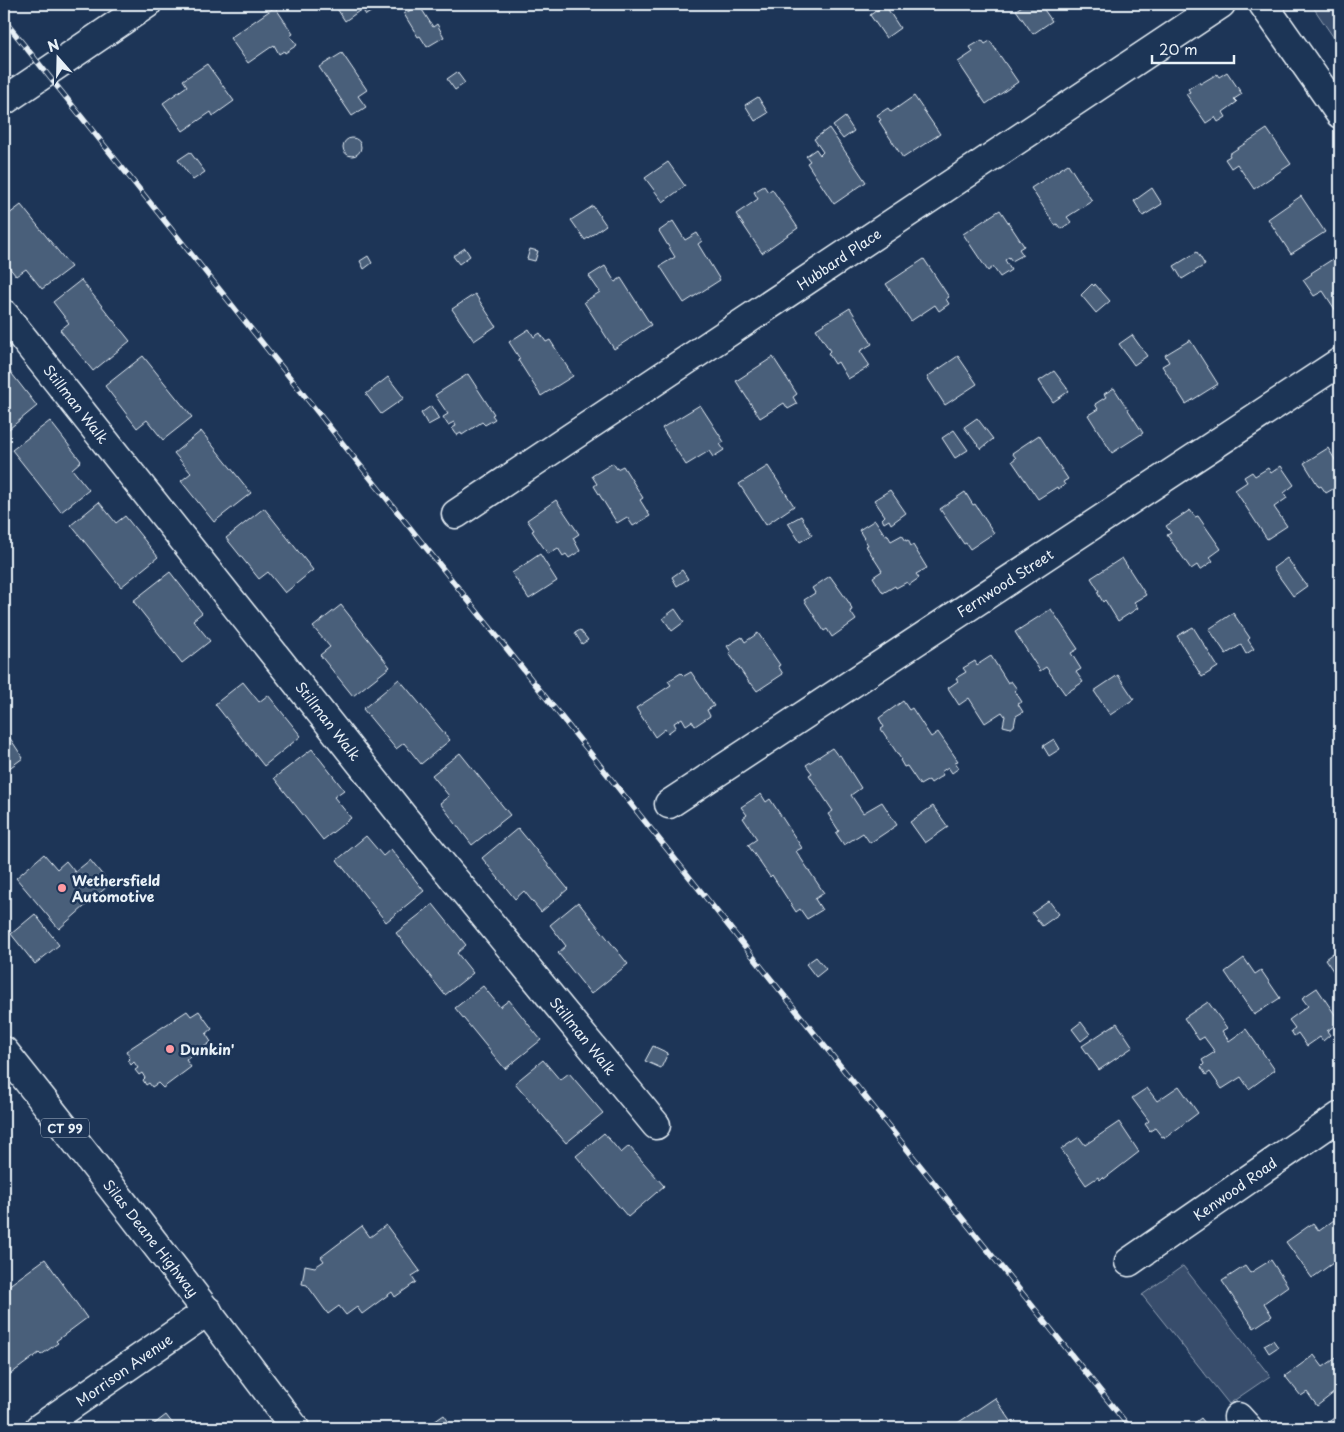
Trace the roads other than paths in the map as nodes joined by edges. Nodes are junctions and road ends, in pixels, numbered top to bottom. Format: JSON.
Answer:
{"nodes":[{"id":1,"x":148,"y":4,"type":"edge"},
{"id":2,"x":1221,"y":4,"type":"edge"},
{"id":3,"x":1263,"y":4,"type":"edge"},
{"id":4,"x":4,"y":101,"type":"edge"},
{"id":5,"x":1340,"y":114,"type":"edge"},
{"id":6,"x":4,"y":314,"type":"edge"},
{"id":7,"x":1340,"y":362,"type":"edge"},
{"id":8,"x":456,"y":514,"type":"dead end"},
{"id":9,"x":670,"y":804,"type":"dead end"},
{"id":10,"x":4,"y":1051,"type":"edge"},
{"id":11,"x":1340,"y":1116,"type":"edge"},
{"id":12,"x":656,"y":1125,"type":"dead end"},
{"id":13,"x":1129,"y":1262,"type":"dead end"},
{"id":14,"x":208,"y":1311,"type":"junction"},
{"id":15,"x":39,"y":1428,"type":"edge"},
{"id":16,"x":295,"y":1428,"type":"edge"}],
"edges":[{"from":1,"to":4,"type":"street"},
{"from":2,"to":8,"type":"street","name":"Hubbard Place"},
{"from":3,"to":5,"type":"street"},
{"from":6,"to":12,"type":"street","name":"Stillman Walk"},
{"from":7,"to":9,"type":"street","name":"Fernwood Street"},
{"from":10,"to":14,"type":"street","name":"Silas Deane Highway","number":"CT 99"},
{"from":11,"to":13,"type":"street","name":"Kenwood Road"},
{"from":14,"to":15,"type":"street","name":"Morrison Avenue"},
{"from":14,"to":16,"type":"street","name":"Silas Deane Highway","number":"CT 99"}]}
